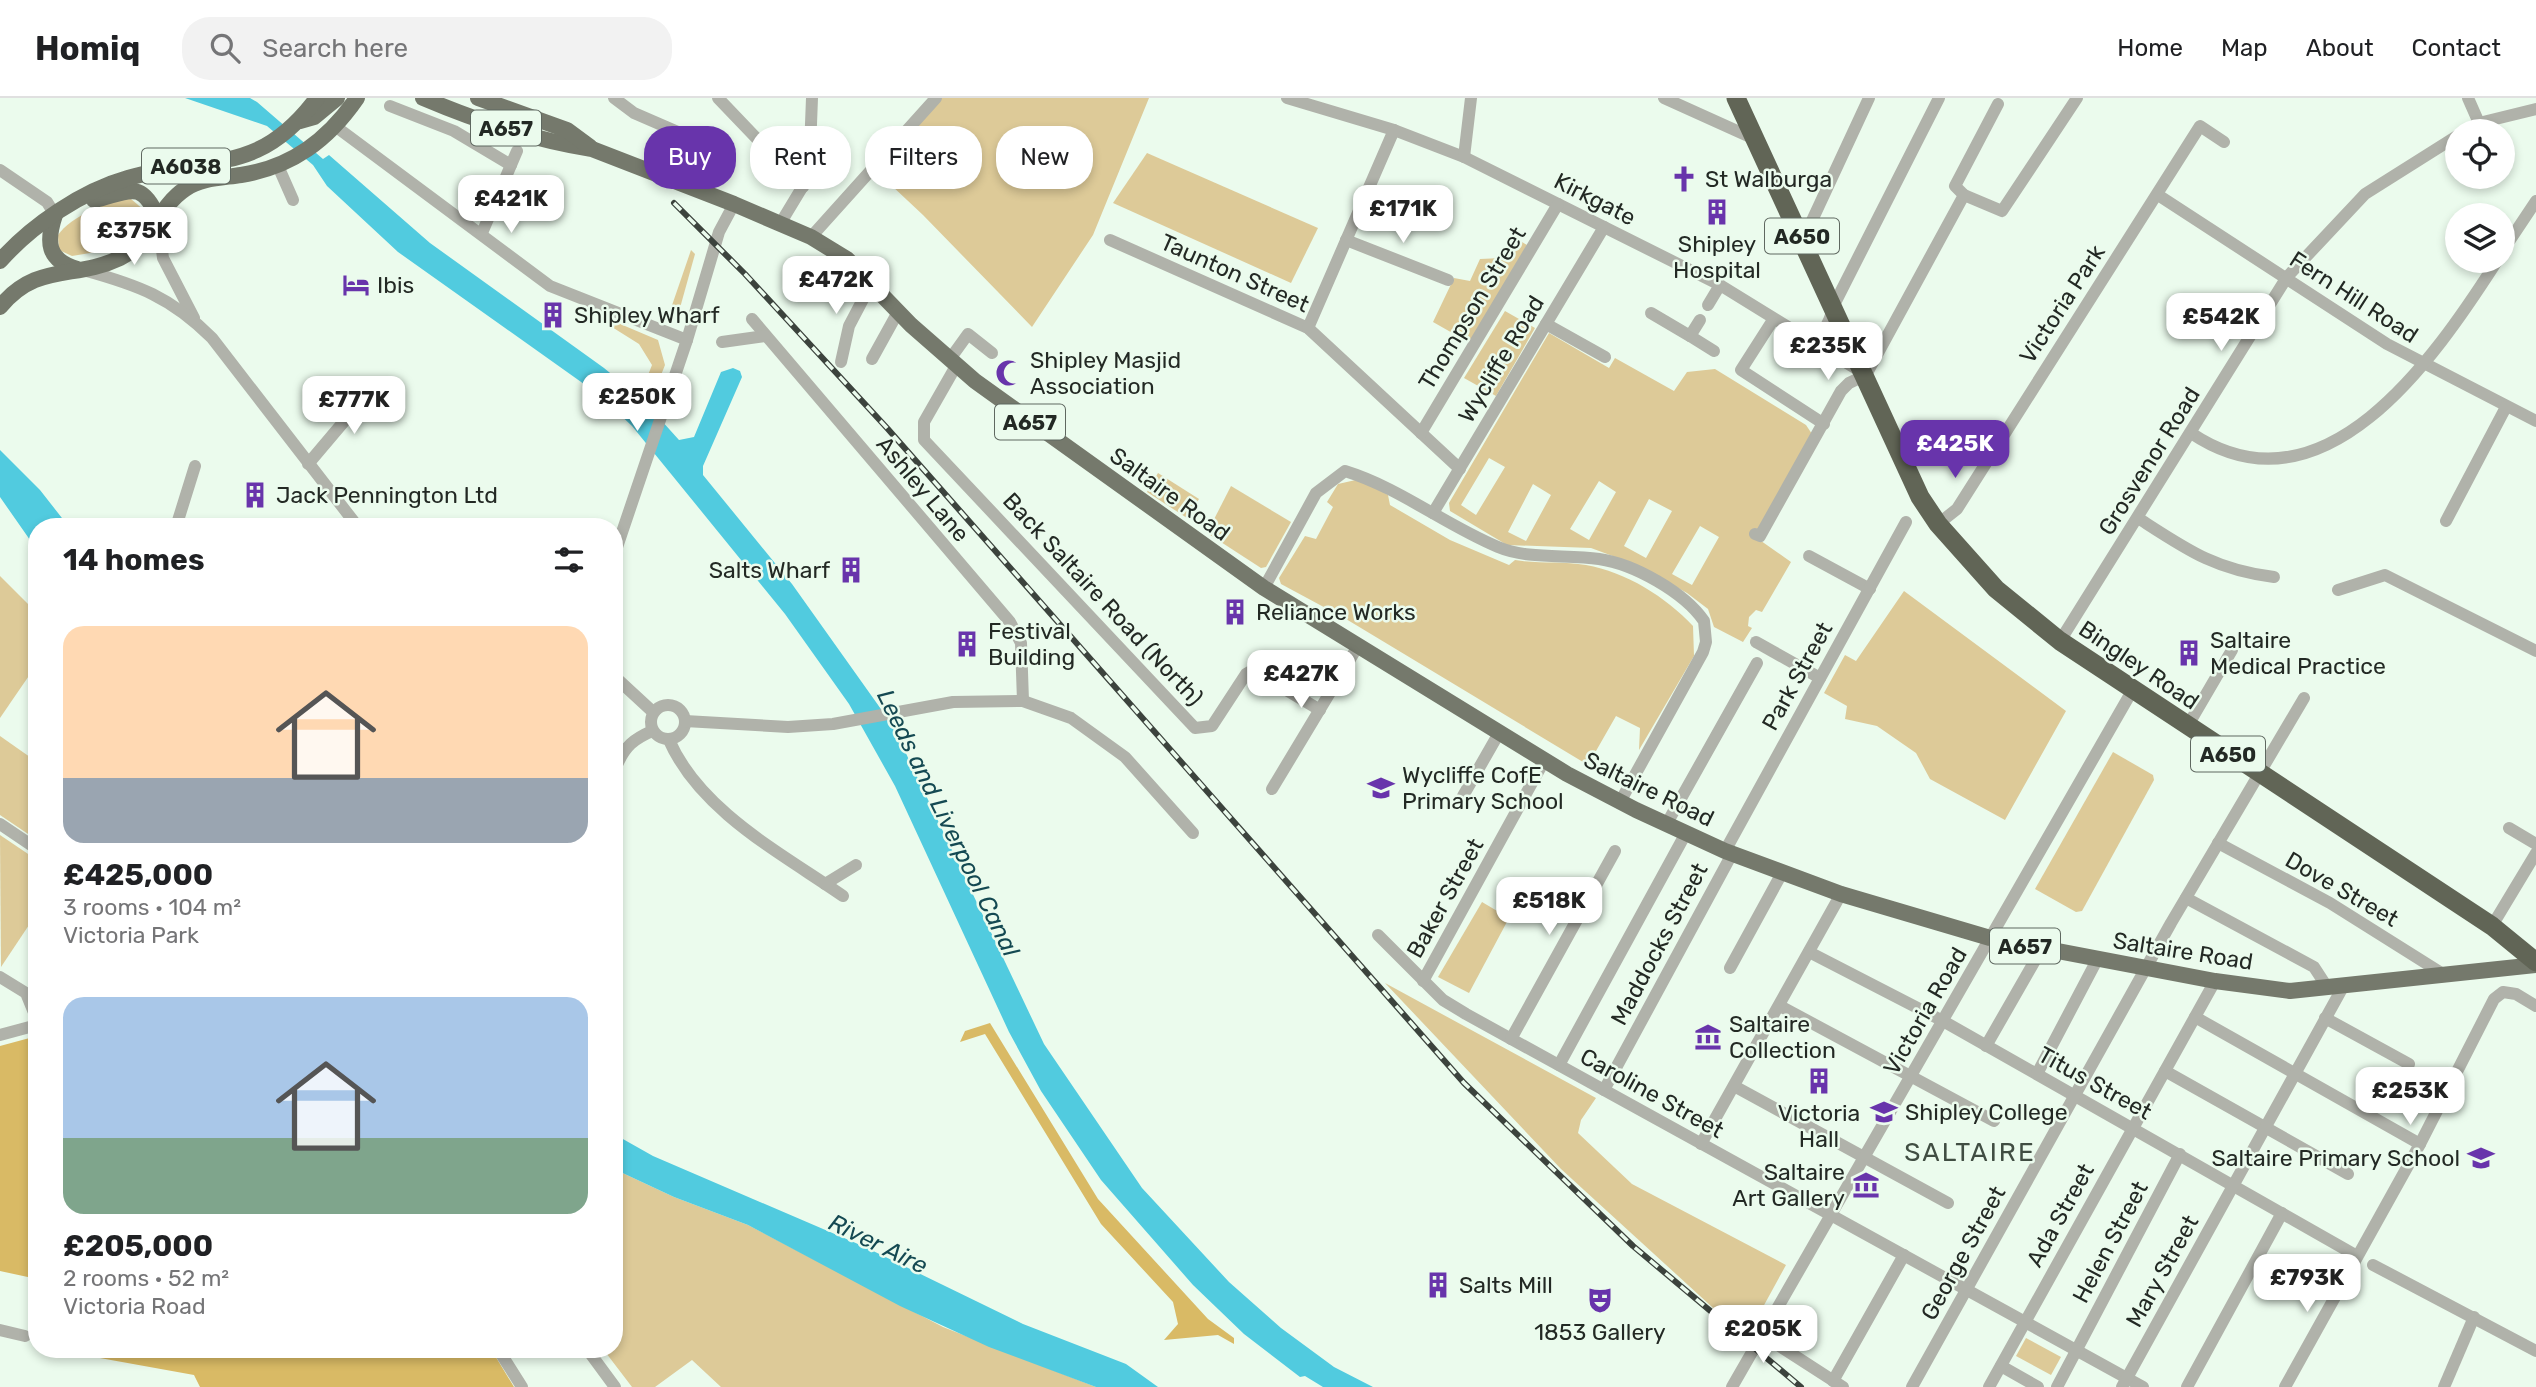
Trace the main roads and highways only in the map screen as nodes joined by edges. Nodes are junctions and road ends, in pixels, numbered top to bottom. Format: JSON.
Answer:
{"nodes":[{"id":1,"x":307,"y":98,"type":"edge"},
{"id":2,"x":317,"y":98,"type":"edge"},
{"id":3,"x":337,"y":98,"type":"edge"},
{"id":4,"x":357,"y":98,"type":"edge"},
{"id":5,"x":423,"y":98,"type":"edge"},
{"id":6,"x":478,"y":98,"type":"edge"},
{"id":7,"x":1736,"y":98,"type":"edge"},
{"id":8,"x":300,"y":121,"type":"junction"},
{"id":9,"x":592,"y":149,"type":"junction"},
{"id":10,"x":81,"y":200,"type":"junction"},
{"id":11,"x":55,"y":215,"type":"junction"},
{"id":12,"x":158,"y":218,"type":"junction"},
{"id":13,"x":0,"y":261,"type":"edge"},
{"id":14,"x":80,"y":269,"type":"junction"},
{"id":15,"x":0,"y":307,"type":"edge"},
{"id":16,"x":2536,"y":963,"type":"edge"}],
"edges":[{"from":1,"to":8,"type":"main road"},
{"from":2,"to":8,"type":"main road","number":"A6038"},
{"from":3,"to":8,"type":"main road"},
{"from":4,"to":12,"type":"main road","number":"A6038"},
{"from":5,"to":9,"type":"main road","number":"A657"},
{"from":6,"to":9,"type":"main road","number":"A657"},
{"from":7,"to":16,"type":"highway","name":"Bingley Road","number":"A650"},
{"from":8,"to":10,"type":"main road","number":"A6038"},
{"from":9,"to":16,"type":"main road","name":"Saltaire Road","number":"A657"},
{"from":10,"to":11,"type":"main road","number":"A6038"},
{"from":10,"to":12,"type":"main road","number":"A6038"},
{"from":11,"to":13,"type":"main road","number":"A6038"},
{"from":11,"to":14,"type":"main road"},
{"from":12,"to":14,"type":"main road","number":"A6038"},
{"from":14,"to":15,"type":"main road","number":"A6038"}]}
